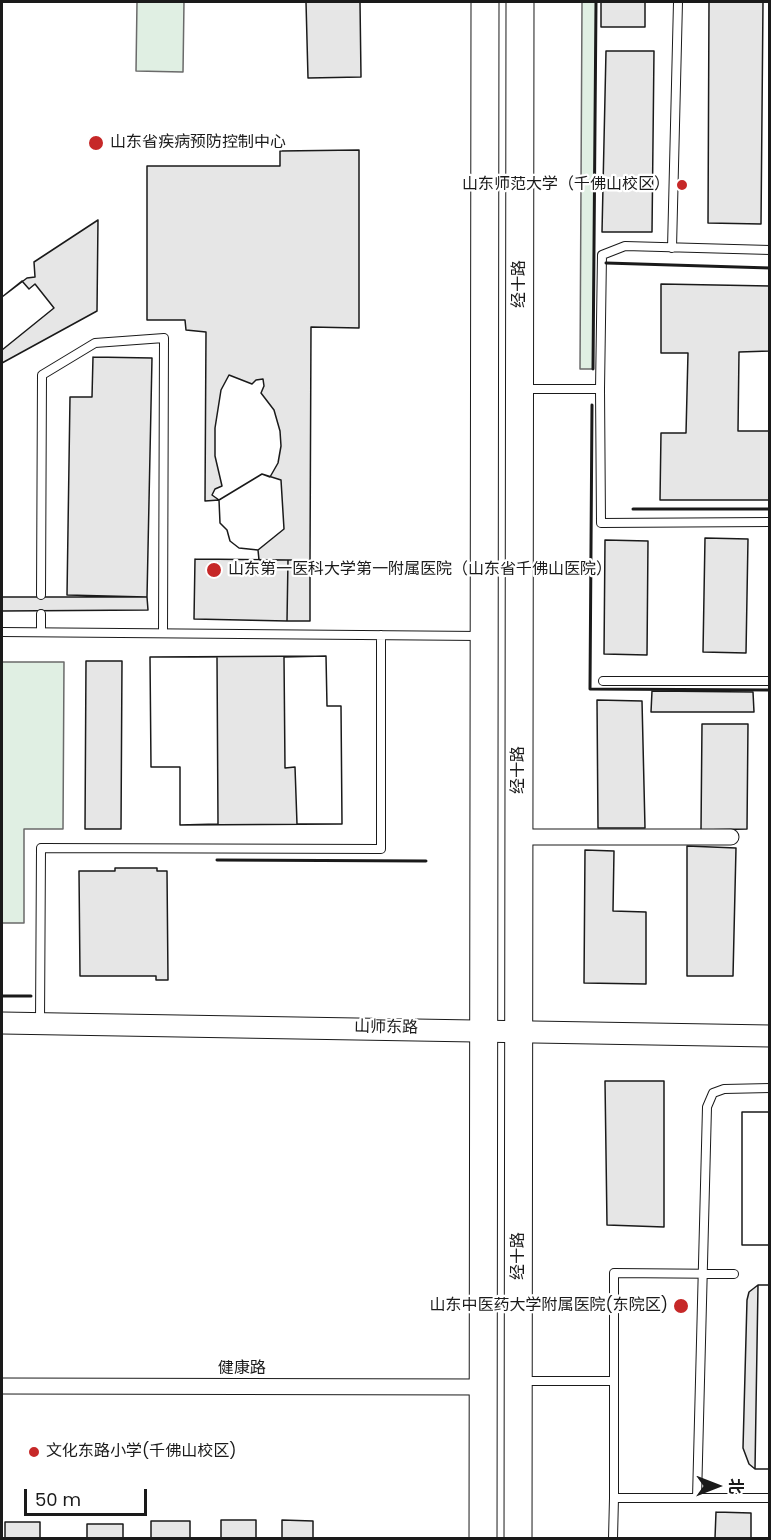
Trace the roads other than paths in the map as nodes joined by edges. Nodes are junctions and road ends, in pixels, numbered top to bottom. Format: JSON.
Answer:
{"nodes":[{"id":1,"x":485,"y":2,"type":"edge"},
{"id":2,"x":520,"y":2,"type":"edge"},
{"id":3,"x":678,"y":2,"type":"edge"},
{"id":4,"x":672,"y":248,"type":"junction"},
{"id":5,"x":770,"y":250,"type":"edge"},
{"id":6,"x":520,"y":388,"type":"junction"},
{"id":7,"x":600,"y":388,"type":"junction"},
{"id":8,"x":770,"y":522,"type":"edge"},
{"id":9,"x":41,"y":595,"type":"dead end"},
{"id":10,"x":41,"y":614,"type":"dead end"},
{"id":11,"x":2,"y":632,"type":"edge"},
{"id":12,"x":41,"y":632,"type":"junction"},
{"id":13,"x":163,"y":633,"type":"junction"},
{"id":14,"x":381,"y":635,"type":"junction"},
{"id":15,"x":485,"y":636,"type":"junction"},
{"id":16,"x":603,"y":681,"type":"dead end"},
{"id":17,"x":770,"y":681,"type":"edge"},
{"id":18,"x":520,"y":837,"type":"junction"},
{"id":19,"x":731,"y":837,"type":"dead end"},
{"id":20,"x":2,"y":1023,"type":"edge"},
{"id":21,"x":40,"y":1024,"type":"junction"},
{"id":22,"x":484,"y":1029,"type":"junction"},
{"id":23,"x":520,"y":1030,"type":"junction"},
{"id":24,"x":770,"y":1036,"type":"edge"},
{"id":25,"x":770,"y":1088,"type":"edge"},
{"id":26,"x":703,"y":1273,"type":"junction"},
{"id":27,"x":735,"y":1274,"type":"dead end"},
{"id":28,"x":519,"y":1381,"type":"junction"},
{"id":29,"x":614,"y":1381,"type":"junction"},
{"id":30,"x":2,"y":1386,"type":"edge"},
{"id":31,"x":483,"y":1387,"type":"junction"},
{"id":32,"x":614,"y":1498,"type":"junction"},
{"id":33,"x":697,"y":1498,"type":"junction"},
{"id":34,"x":770,"y":1498,"type":"edge"},
{"id":35,"x":483,"y":1539,"type":"edge"},
{"id":36,"x":518,"y":1539,"type":"edge"},
{"id":37,"x":613,"y":1539,"type":"edge"}],
"edges":[{"from":1,"to":15,"type":"highway"},
{"from":2,"to":6,"type":"highway","name":"经十路"},
{"from":3,"to":4,"type":"lane"},
{"from":4,"to":5,"type":"lane"},
{"from":4,"to":7,"type":"lane"},
{"from":6,"to":7,"type":"lane"},
{"from":6,"to":18,"type":"highway","name":"经十路"},
{"from":7,"to":8,"type":"lane"},
{"from":9,"to":13,"type":"lane"},
{"from":10,"to":12,"type":"lane"},
{"from":11,"to":12,"type":"lane"},
{"from":12,"to":13,"type":"lane"},
{"from":13,"to":14,"type":"lane"},
{"from":14,"to":15,"type":"lane"},
{"from":14,"to":21,"type":"lane"},
{"from":15,"to":22,"type":"highway"},
{"from":16,"to":17,"type":"lane"},
{"from":18,"to":19,"type":"street"},
{"from":18,"to":23,"type":"highway","name":"经十路"},
{"from":20,"to":21,"type":"main road","name":"山师东路"},
{"from":21,"to":22,"type":"main road","name":"山师东路"},
{"from":22,"to":23,"type":"main road","name":"山师东路"},
{"from":22,"to":31,"type":"highway"},
{"from":23,"to":24,"type":"main road","name":"山师东路"},
{"from":23,"to":28,"type":"highway","name":"经十路"},
{"from":25,"to":26,"type":"lane"},
{"from":26,"to":27,"type":"lane"},
{"from":26,"to":29,"type":"lane"},
{"from":26,"to":33,"type":"lane"},
{"from":28,"to":29,"type":"lane"},
{"from":28,"to":36,"type":"highway","name":"经十路"},
{"from":29,"to":32,"type":"lane"},
{"from":30,"to":31,"type":"street","name":"健康路"},
{"from":31,"to":35,"type":"highway"},
{"from":32,"to":33,"type":"lane"},
{"from":32,"to":37,"type":"lane"},
{"from":33,"to":34,"type":"lane"}]}
